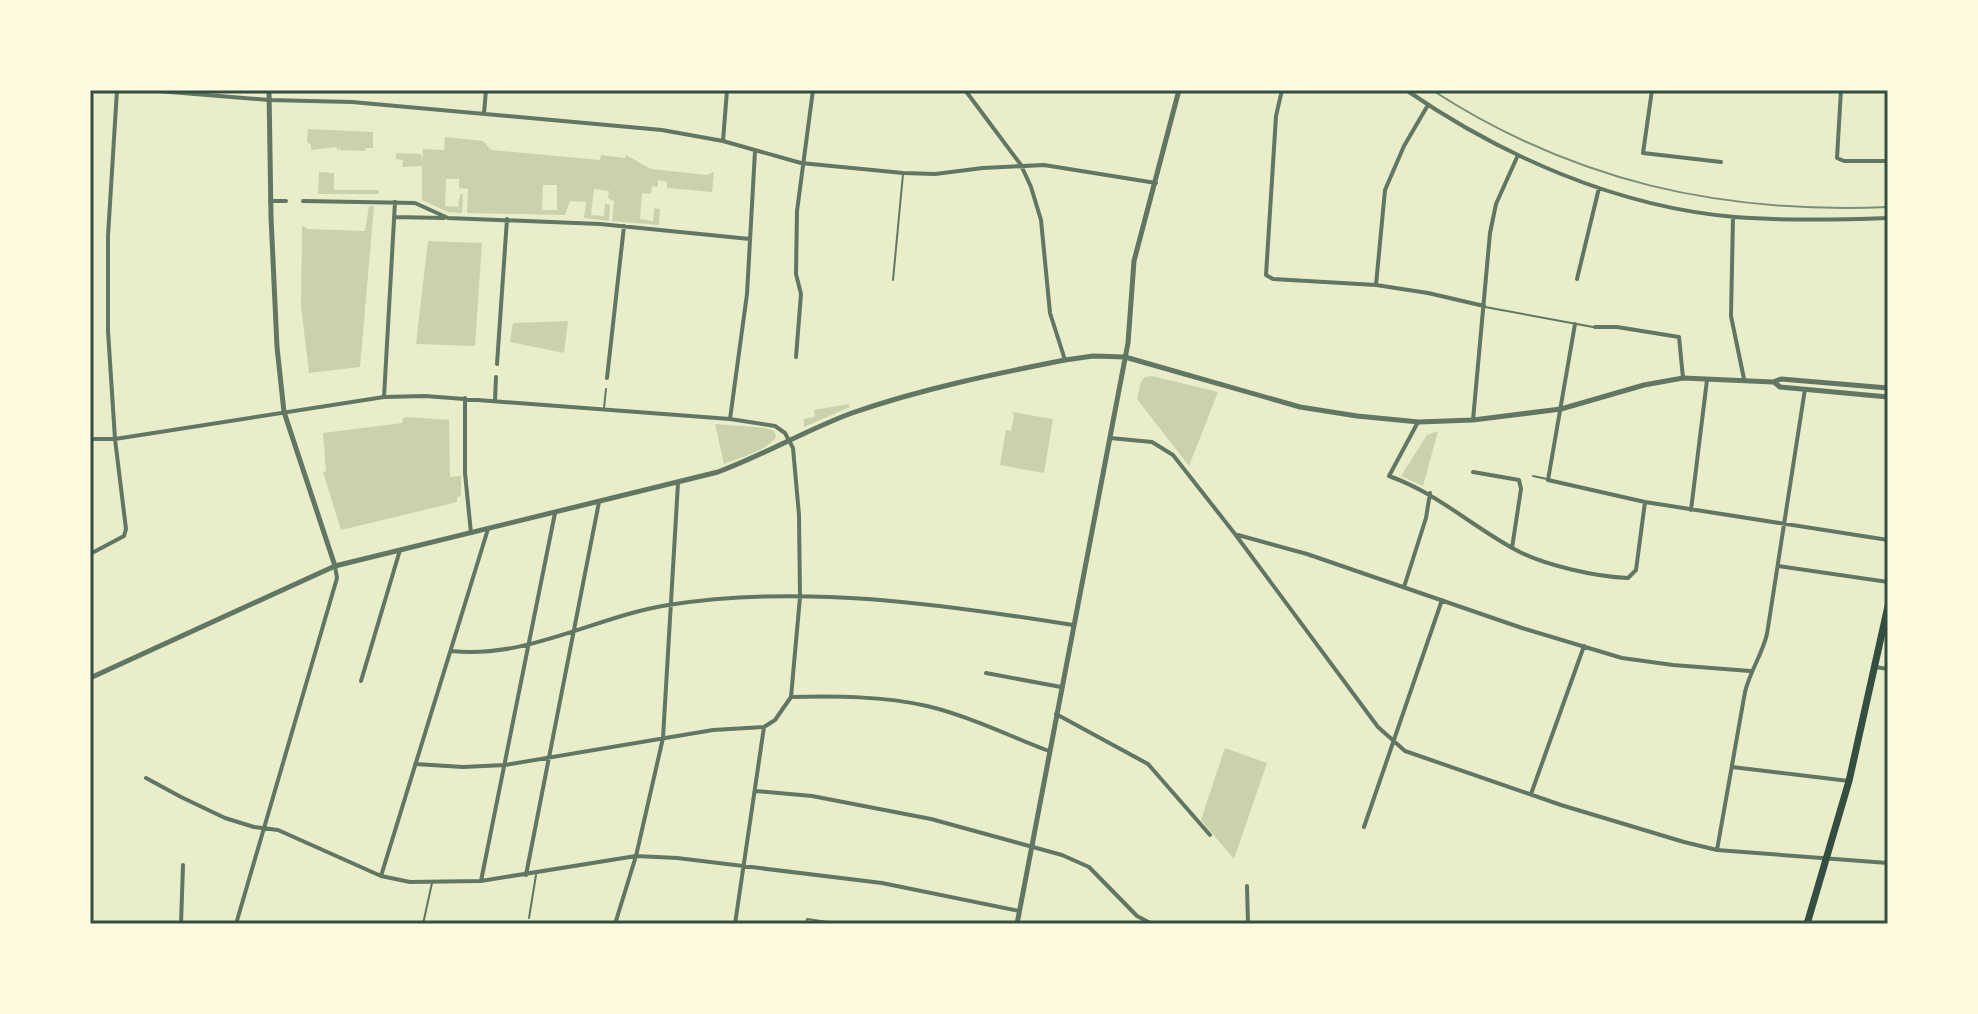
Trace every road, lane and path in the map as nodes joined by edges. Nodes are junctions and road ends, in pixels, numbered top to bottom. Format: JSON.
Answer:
{"nodes":[{"id":1,"x":117,"y":90,"type":"edge"},
{"id":2,"x":145,"y":90,"type":"edge"},
{"id":3,"x":269,"y":90,"type":"edge"},
{"id":4,"x":486,"y":90,"type":"edge"},
{"id":5,"x":727,"y":90,"type":"edge"},
{"id":6,"x":813,"y":90,"type":"edge"},
{"id":7,"x":965,"y":90,"type":"edge"},
{"id":8,"x":1179,"y":90,"type":"edge"},
{"id":9,"x":1282,"y":90,"type":"edge"},
{"id":10,"x":1406,"y":90,"type":"edge"},
{"id":11,"x":1652,"y":90,"type":"edge"},
{"id":12,"x":1841,"y":90,"type":"edge"},
{"id":13,"x":269,"y":100,"type":"junction"},
{"id":14,"x":1428,"y":105,"type":"junction"},
{"id":15,"x":484,"y":113,"type":"junction"},
{"id":16,"x":723,"y":141,"type":"junction"},
{"id":17,"x":755,"y":150,"type":"junction"},
{"id":18,"x":1518,"y":155,"type":"junction"},
{"id":19,"x":1886,"y":161,"type":"edge"},
{"id":20,"x":1721,"y":162,"type":"dead end"},
{"id":21,"x":801,"y":163,"type":"junction"},
{"id":22,"x":1021,"y":165,"type":"junction"},
{"id":23,"x":903,"y":173,"type":"junction"},
{"id":24,"x":1156,"y":183,"type":"junction"},
{"id":25,"x":1599,"y":188,"type":"junction"},
{"id":26,"x":270,"y":201,"type":"junction"},
{"id":27,"x":286,"y":201,"type":"dead end"},
{"id":28,"x":303,"y":201,"type":"dead end"},
{"id":29,"x":395,"y":202,"type":"junction"},
{"id":30,"x":394,"y":217,"type":"junction"},
{"id":31,"x":1733,"y":217,"type":"junction"},
{"id":32,"x":448,"y":218,"type":"junction"},
{"id":33,"x":1888,"y":218,"type":"edge"},
{"id":34,"x":507,"y":219,"type":"junction"},
{"id":35,"x":624,"y":226,"type":"junction"},
{"id":36,"x":750,"y":239,"type":"junction"},
{"id":37,"x":1577,"y":279,"type":"dead end"},
{"id":38,"x":893,"y":280,"type":"dead end"},
{"id":39,"x":1376,"y":285,"type":"junction"},
{"id":40,"x":1484,"y":306,"type":"junction"},
{"id":41,"x":1575,"y":324,"type":"junction"},
{"id":42,"x":1595,"y":327,"type":"joint"},
{"id":43,"x":796,"y":357,"type":"dead end"},
{"id":44,"x":1125,"y":357,"type":"junction"},
{"id":45,"x":1065,"y":360,"type":"junction"},
{"id":46,"x":497,"y":364,"type":"dead end"},
{"id":47,"x":496,"y":377,"type":"dead end"},
{"id":48,"x":1708,"y":377,"type":"junction"},
{"id":49,"x":607,"y":378,"type":"dead end"},
{"id":50,"x":1683,"y":378,"type":"junction"},
{"id":51,"x":1744,"y":379,"type":"junction"},
{"id":52,"x":1773,"y":382,"type":"junction"},
{"id":53,"x":1887,"y":388,"type":"edge"},
{"id":54,"x":606,"y":389,"type":"dead end"},
{"id":55,"x":1805,"y":389,"type":"junction"},
{"id":56,"x":384,"y":397,"type":"junction"},
{"id":57,"x":1888,"y":397,"type":"edge"},
{"id":58,"x":465,"y":398,"type":"junction"},
{"id":59,"x":495,"y":401,"type":"junction"},
{"id":60,"x":604,"y":409,"type":"junction"},
{"id":61,"x":1561,"y":409,"type":"junction"},
{"id":62,"x":284,"y":412,"type":"junction"},
{"id":63,"x":730,"y":419,"type":"junction"},
{"id":64,"x":1473,"y":420,"type":"junction"},
{"id":65,"x":1419,"y":422,"type":"junction"},
{"id":66,"x":1110,"y":438,"type":"junction"},
{"id":67,"x":90,"y":439,"type":"edge"},
{"id":68,"x":115,"y":439,"type":"junction"},
{"id":69,"x":791,"y":441,"type":"junction"},
{"id":70,"x":1473,"y":472,"type":"dead end"},
{"id":71,"x":1533,"y":476,"type":"dead end"},
{"id":72,"x":1548,"y":480,"type":"junction"},
{"id":73,"x":678,"y":483,"type":"junction"},
{"id":74,"x":1430,"y":493,"type":"junction"},
{"id":75,"x":599,"y":502,"type":"junction"},
{"id":76,"x":1645,"y":502,"type":"junction"},
{"id":77,"x":1691,"y":510,"type":"junction"},
{"id":78,"x":555,"y":513,"type":"junction"},
{"id":79,"x":1784,"y":525,"type":"junction"},
{"id":80,"x":488,"y":529,"type":"junction"},
{"id":81,"x":471,"y":533,"type":"junction"},
{"id":82,"x":1235,"y":534,"type":"junction"},
{"id":83,"x":1888,"y":540,"type":"edge"},
{"id":84,"x":1512,"y":548,"type":"junction"},
{"id":85,"x":400,"y":550,"type":"junction"},
{"id":86,"x":90,"y":554,"type":"edge"},
{"id":87,"x":335,"y":566,"type":"junction"},
{"id":88,"x":1778,"y":566,"type":"junction"},
{"id":89,"x":1888,"y":582,"type":"edge"},
{"id":90,"x":1403,"y":587,"type":"junction"},
{"id":91,"x":800,"y":597,"type":"junction"},
{"id":92,"x":1442,"y":600,"type":"junction"},
{"id":93,"x":671,"y":605,"type":"junction"},
{"id":94,"x":1888,"y":606,"type":"edge"},
{"id":95,"x":1073,"y":625,"type":"junction"},
{"id":96,"x":574,"y":631,"type":"junction"},
{"id":97,"x":530,"y":646,"type":"junction"},
{"id":98,"x":1584,"y":646,"type":"junction"},
{"id":99,"x":451,"y":651,"type":"junction"},
{"id":100,"x":1875,"y":667,"type":"junction"},
{"id":101,"x":1888,"y":669,"type":"edge"},
{"id":102,"x":1750,"y":671,"type":"junction"},
{"id":103,"x":986,"y":673,"type":"dead end"},
{"id":104,"x":90,"y":678,"type":"edge"},
{"id":105,"x":361,"y":681,"type":"dead end"},
{"id":106,"x":1061,"y":687,"type":"junction"},
{"id":107,"x":791,"y":697,"type":"junction"},
{"id":108,"x":1056,"y":714,"type":"junction"},
{"id":109,"x":764,"y":727,"type":"junction"},
{"id":110,"x":663,"y":738,"type":"junction"},
{"id":111,"x":1394,"y":743,"type":"junction"},
{"id":112,"x":1049,"y":751,"type":"junction"},
{"id":113,"x":550,"y":757,"type":"junction"},
{"id":114,"x":415,"y":764,"type":"junction"},
{"id":115,"x":505,"y":765,"type":"junction"},
{"id":116,"x":1732,"y":767,"type":"junction"},
{"id":117,"x":146,"y":778,"type":"dead end"},
{"id":118,"x":1849,"y":781,"type":"junction"},
{"id":119,"x":755,"y":791,"type":"junction"},
{"id":120,"x":1531,"y":794,"type":"junction"},
{"id":121,"x":1364,"y":827,"type":"dead end"},
{"id":122,"x":264,"y":828,"type":"junction"},
{"id":123,"x":1210,"y":835,"type":"dead end"},
{"id":124,"x":1031,"y":847,"type":"junction"},
{"id":125,"x":1717,"y":850,"type":"junction"},
{"id":126,"x":636,"y":856,"type":"junction"},
{"id":127,"x":1829,"y":859,"type":"junction"},
{"id":128,"x":1888,"y":863,"type":"edge"},
{"id":129,"x":183,"y":865,"type":"dead end"},
{"id":130,"x":744,"y":866,"type":"junction"},
{"id":131,"x":536,"y":874,"type":"junction"},
{"id":132,"x":526,"y":875,"type":"junction"},
{"id":133,"x":381,"y":876,"type":"junction"},
{"id":134,"x":481,"y":881,"type":"junction"},
{"id":135,"x":432,"y":882,"type":"junction"},
{"id":136,"x":1247,"y":886,"type":"dead end"},
{"id":137,"x":1019,"y":911,"type":"junction"},
{"id":138,"x":529,"y":918,"type":"dead end"},
{"id":139,"x":181,"y":924,"type":"edge"},
{"id":140,"x":236,"y":924,"type":"edge"},
{"id":141,"x":423,"y":924,"type":"edge"},
{"id":142,"x":615,"y":924,"type":"edge"},
{"id":143,"x":735,"y":924,"type":"edge"},
{"id":144,"x":806,"y":924,"type":"edge"},
{"id":145,"x":842,"y":924,"type":"edge"},
{"id":146,"x":1017,"y":924,"type":"edge"},
{"id":147,"x":1152,"y":924,"type":"edge"},
{"id":148,"x":1248,"y":924,"type":"edge"},
{"id":149,"x":1807,"y":924,"type":"edge"}],
"edges":[{"from":1,"to":68,"type":"street"},
{"from":2,"to":13,"type":"street"},
{"from":3,"to":13,"type":"street"},
{"from":4,"to":15,"type":"street"},
{"from":5,"to":16,"type":"street"},
{"from":6,"to":21,"type":"street"},
{"from":7,"to":22,"type":"street"},
{"from":8,"to":24,"type":"street"},
{"from":9,"to":39,"type":"street"},
{"from":10,"to":14,"type":"street"},
{"from":11,"to":20,"type":"street"},
{"from":12,"to":19,"type":"street"},
{"from":13,"to":15,"type":"street"},
{"from":13,"to":26,"type":"street"},
{"from":14,"to":18,"type":"street"},
{"from":14,"to":39,"type":"street"},
{"from":15,"to":16,"type":"street"},
{"from":16,"to":17,"type":"street"},
{"from":17,"to":21,"type":"street"},
{"from":17,"to":36,"type":"street"},
{"from":18,"to":25,"type":"street"},
{"from":18,"to":40,"type":"street"},
{"from":21,"to":23,"type":"street"},
{"from":21,"to":43,"type":"street"},
{"from":22,"to":23,"type":"street"},
{"from":22,"to":24,"type":"street"},
{"from":22,"to":45,"type":"street"},
{"from":23,"to":38,"type":"lane"},
{"from":24,"to":44,"type":"street"},
{"from":25,"to":31,"type":"street"},
{"from":25,"to":37,"type":"street"},
{"from":26,"to":27,"type":"street"},
{"from":26,"to":62,"type":"street"},
{"from":28,"to":29,"type":"street"},
{"from":29,"to":30,"type":"street"},
{"from":29,"to":32,"type":"street"},
{"from":30,"to":32,"type":"street"},
{"from":30,"to":56,"type":"street"},
{"from":31,"to":33,"type":"street"},
{"from":31,"to":51,"type":"street"},
{"from":32,"to":34,"type":"street"},
{"from":34,"to":35,"type":"street"},
{"from":34,"to":46,"type":"street"},
{"from":35,"to":36,"type":"street"},
{"from":35,"to":49,"type":"street"},
{"from":36,"to":63,"type":"street"},
{"from":39,"to":40,"type":"street"},
{"from":40,"to":41,"type":"lane"},
{"from":40,"to":64,"type":"street"},
{"from":41,"to":42,"type":"lane"},
{"from":41,"to":61,"type":"street"},
{"from":42,"to":50,"type":"street"},
{"from":44,"to":45,"type":"street"},
{"from":44,"to":65,"type":"street"},
{"from":44,"to":66,"type":"street"},
{"from":45,"to":69,"type":"street"},
{"from":47,"to":59,"type":"street"},
{"from":48,"to":50,"type":"street"},
{"from":48,"to":51,"type":"street"},
{"from":48,"to":77,"type":"street"},
{"from":50,"to":61,"type":"street"},
{"from":51,"to":52,"type":"street"},
{"from":52,"to":53,"type":"street"},
{"from":52,"to":55,"type":"street"},
{"from":54,"to":60,"type":"lane"},
{"from":55,"to":57,"type":"street"},
{"from":55,"to":79,"type":"street"},
{"from":56,"to":58,"type":"street"},
{"from":56,"to":62,"type":"street"},
{"from":58,"to":59,"type":"street"},
{"from":58,"to":81,"type":"street"},
{"from":59,"to":60,"type":"street"},
{"from":60,"to":63,"type":"street"},
{"from":61,"to":64,"type":"street"},
{"from":61,"to":72,"type":"street"},
{"from":62,"to":68,"type":"street"},
{"from":62,"to":87,"type":"street"},
{"from":63,"to":69,"type":"street"},
{"from":64,"to":65,"type":"street"},
{"from":65,"to":74,"type":"street"},
{"from":66,"to":82,"type":"street"},
{"from":66,"to":95,"type":"street"},
{"from":67,"to":68,"type":"street"},
{"from":68,"to":86,"type":"street"},
{"from":69,"to":73,"type":"street"},
{"from":69,"to":91,"type":"street"},
{"from":70,"to":84,"type":"street"},
{"from":71,"to":72,"type":"lane"},
{"from":72,"to":76,"type":"street"},
{"from":73,"to":75,"type":"street"},
{"from":73,"to":93,"type":"street"},
{"from":74,"to":84,"type":"street"},
{"from":74,"to":90,"type":"street"},
{"from":75,"to":78,"type":"street"},
{"from":75,"to":96,"type":"street"},
{"from":76,"to":77,"type":"street"},
{"from":76,"to":84,"type":"street"},
{"from":77,"to":79,"type":"street"},
{"from":78,"to":80,"type":"street"},
{"from":78,"to":97,"type":"street"},
{"from":79,"to":83,"type":"street"},
{"from":79,"to":88,"type":"street"},
{"from":80,"to":81,"type":"street"},
{"from":80,"to":99,"type":"street"},
{"from":81,"to":85,"type":"street"},
{"from":82,"to":90,"type":"street"},
{"from":82,"to":111,"type":"street"},
{"from":85,"to":87,"type":"street"},
{"from":85,"to":105,"type":"street"},
{"from":87,"to":104,"type":"street"},
{"from":87,"to":122,"type":"street"},
{"from":88,"to":89,"type":"street"},
{"from":88,"to":102,"type":"street"},
{"from":90,"to":92,"type":"street"},
{"from":91,"to":93,"type":"street"},
{"from":91,"to":95,"type":"street"},
{"from":91,"to":107,"type":"street"},
{"from":92,"to":98,"type":"street"},
{"from":92,"to":111,"type":"street"},
{"from":93,"to":96,"type":"street"},
{"from":93,"to":110,"type":"street"},
{"from":94,"to":100,"type":"main road"},
{"from":95,"to":106,"type":"street"},
{"from":96,"to":97,"type":"street"},
{"from":96,"to":113,"type":"street"},
{"from":97,"to":99,"type":"street"},
{"from":97,"to":115,"type":"street"},
{"from":98,"to":102,"type":"street"},
{"from":98,"to":120,"type":"street"},
{"from":99,"to":114,"type":"street"},
{"from":100,"to":101,"type":"street"},
{"from":100,"to":118,"type":"main road"},
{"from":102,"to":116,"type":"street"},
{"from":103,"to":106,"type":"street"},
{"from":106,"to":108,"type":"street"},
{"from":107,"to":109,"type":"street"},
{"from":107,"to":112,"type":"street"},
{"from":108,"to":112,"type":"street"},
{"from":108,"to":123,"type":"street"},
{"from":109,"to":110,"type":"street"},
{"from":109,"to":119,"type":"street"},
{"from":110,"to":113,"type":"street"},
{"from":110,"to":126,"type":"street"},
{"from":111,"to":120,"type":"street"},
{"from":111,"to":121,"type":"street"},
{"from":112,"to":124,"type":"street"},
{"from":113,"to":115,"type":"street"},
{"from":113,"to":132,"type":"street"},
{"from":114,"to":115,"type":"street"},
{"from":114,"to":133,"type":"street"},
{"from":115,"to":134,"type":"street"},
{"from":116,"to":118,"type":"street"},
{"from":116,"to":125,"type":"street"},
{"from":117,"to":122,"type":"street"},
{"from":118,"to":127,"type":"main road"},
{"from":119,"to":124,"type":"street"},
{"from":119,"to":130,"type":"street"},
{"from":120,"to":125,"type":"street"},
{"from":122,"to":133,"type":"street"},
{"from":122,"to":140,"type":"street"},
{"from":124,"to":137,"type":"street"},
{"from":124,"to":147,"type":"street"},
{"from":125,"to":127,"type":"street"},
{"from":126,"to":130,"type":"street"},
{"from":126,"to":131,"type":"street"},
{"from":126,"to":142,"type":"street"},
{"from":127,"to":128,"type":"street"},
{"from":127,"to":149,"type":"main road"},
{"from":129,"to":139,"type":"street"},
{"from":130,"to":137,"type":"street"},
{"from":130,"to":143,"type":"street"},
{"from":131,"to":132,"type":"street"},
{"from":131,"to":138,"type":"lane"},
{"from":132,"to":134,"type":"street"},
{"from":133,"to":135,"type":"street"},
{"from":134,"to":135,"type":"street"},
{"from":135,"to":141,"type":"lane"},
{"from":136,"to":148,"type":"street"},
{"from":137,"to":146,"type":"street"},
{"from":144,"to":145,"type":"lane"}]}
